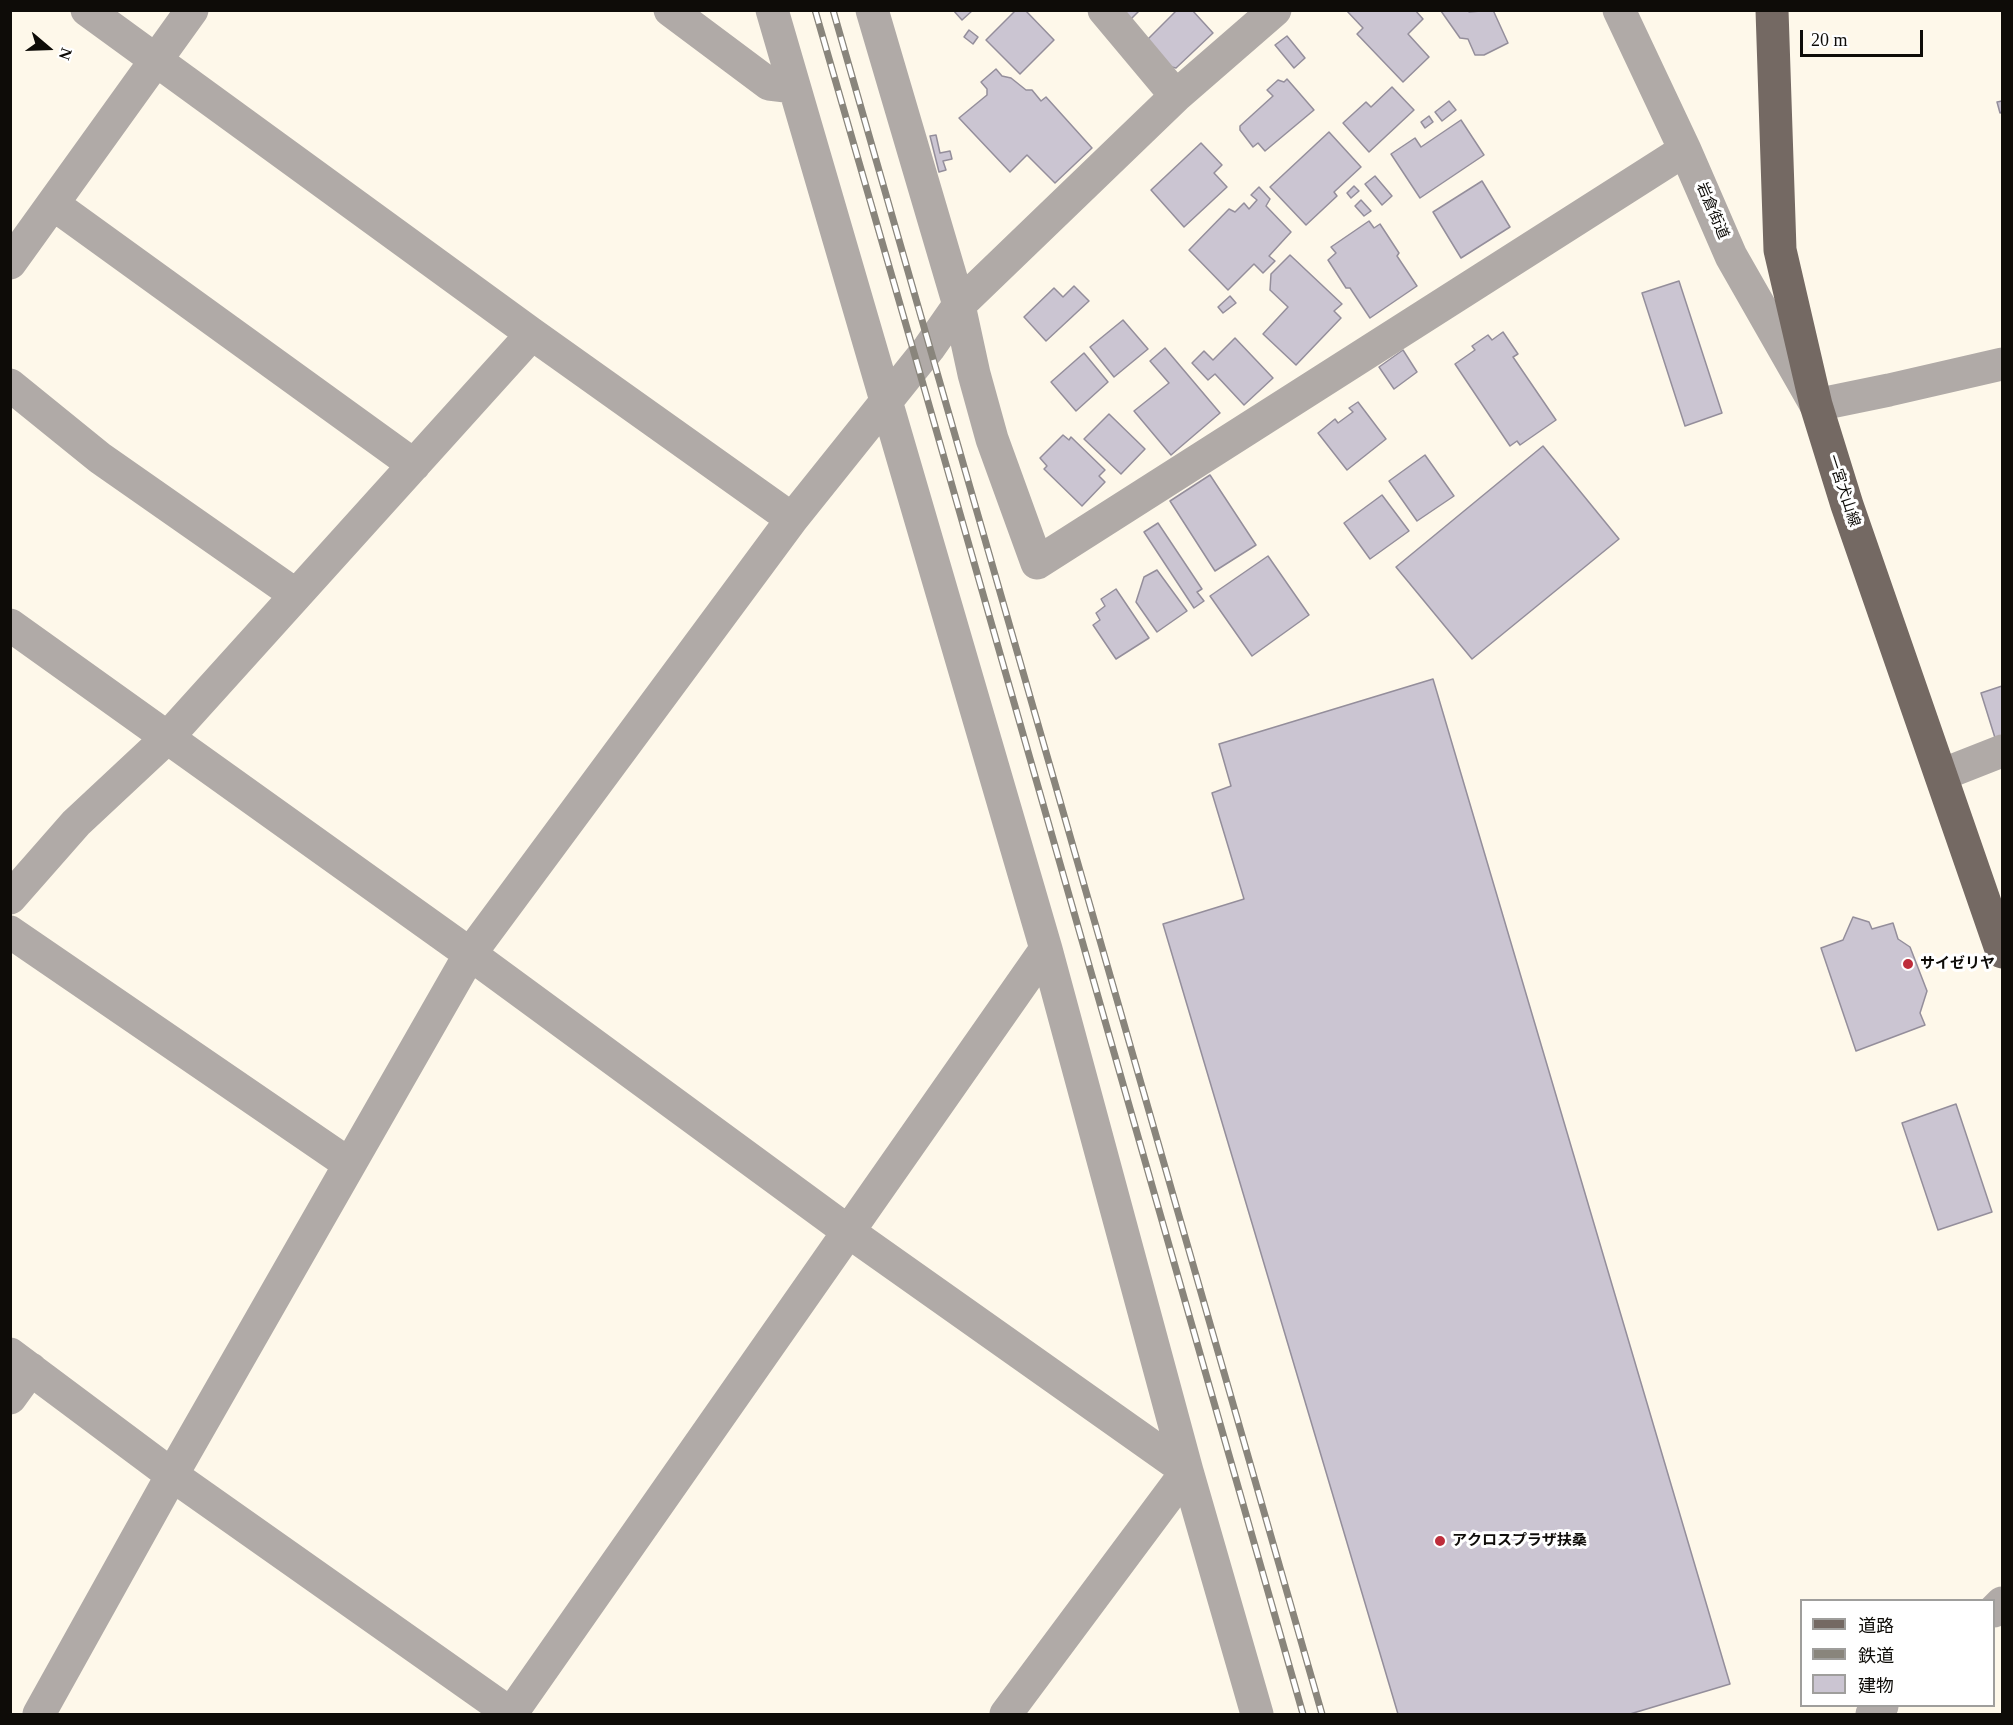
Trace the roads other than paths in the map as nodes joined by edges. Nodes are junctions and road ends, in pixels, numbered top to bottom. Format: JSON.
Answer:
{"nodes":[{"id":1,"x":87,"y":10,"type":"edge"},
{"id":2,"x":192,"y":10,"type":"edge"},
{"id":3,"x":669,"y":10,"type":"edge"},
{"id":4,"x":772,"y":10,"type":"edge"},
{"id":5,"x":872,"y":10,"type":"edge"},
{"id":6,"x":1104,"y":10,"type":"edge"},
{"id":7,"x":1275,"y":10,"type":"edge"},
{"id":8,"x":1619,"y":10,"type":"edge"},
{"id":9,"x":1772,"y":10,"type":"edge"},
{"id":10,"x":156,"y":61,"type":"junction"},
{"id":11,"x":794,"y":87,"type":"junction"},
{"id":12,"x":1176,"y":96,"type":"junction"},
{"id":13,"x":1685,"y":150,"type":"junction"},
{"id":14,"x":53,"y":204,"type":"junction"},
{"id":15,"x":10,"y":263,"type":"edge"},
{"id":16,"x":959,"y":304,"type":"junction"},
{"id":17,"x":532,"y":334,"type":"junction"},
{"id":18,"x":2002,"y":364,"type":"edge"},
{"id":19,"x":10,"y":385,"type":"edge"},
{"id":20,"x":887,"y":400,"type":"junction"},
{"id":21,"x":1816,"y":405,"type":"junction"},
{"id":22,"x":414,"y":465,"type":"junction"},
{"id":23,"x":792,"y":519,"type":"junction"},
{"id":24,"x":296,"y":595,"type":"junction"},
{"id":25,"x":10,"y":626,"type":"edge"},
{"id":26,"x":167,"y":738,"type":"junction"},
{"id":27,"x":2002,"y":751,"type":"edge"},
{"id":28,"x":1941,"y":775,"type":"junction"},
{"id":29,"x":10,"y":898,"type":"edge"},
{"id":30,"x":10,"y":932,"type":"edge"},
{"id":31,"x":1046,"y":949,"type":"junction"},
{"id":32,"x":2002,"y":952,"type":"edge"},
{"id":33,"x":470,"y":954,"type":"junction"},
{"id":34,"x":349,"y":1164,"type":"junction"},
{"id":35,"x":849,"y":1232,"type":"junction"},
{"id":36,"x":21,"y":1362,"type":"edge"},
{"id":37,"x":10,"y":1398,"type":"edge"},
{"id":38,"x":1186,"y":1471,"type":"junction"},
{"id":39,"x":172,"y":1475,"type":"junction"},
{"id":40,"x":39,"y":1714,"type":"edge"},
{"id":41,"x":1006,"y":1714,"type":"edge"},
{"id":42,"x":1257,"y":1714,"type":"edge"}],
"edges":[{"from":1,"to":10,"type":"street"},
{"from":2,"to":10,"type":"street"},
{"from":3,"to":11,"type":"street"},
{"from":4,"to":11,"type":"street"},
{"from":5,"to":16,"type":"street"},
{"from":6,"to":12,"type":"street"},
{"from":7,"to":12,"type":"street"},
{"from":8,"to":13,"type":"street","name":"岩倉街道"},
{"from":9,"to":21,"type":"main road","name":"一宮犬山線"},
{"from":10,"to":14,"type":"street"},
{"from":10,"to":17,"type":"street"},
{"from":11,"to":20,"type":"street"},
{"from":12,"to":16,"type":"street"},
{"from":13,"to":16,"type":"street"},
{"from":13,"to":21,"type":"street","name":"岩倉街道"},
{"from":14,"to":15,"type":"street"},
{"from":14,"to":22,"type":"street"},
{"from":16,"to":20,"type":"street"},
{"from":17,"to":22,"type":"street"},
{"from":17,"to":23,"type":"street"},
{"from":18,"to":21,"type":"street"},
{"from":19,"to":24,"type":"street"},
{"from":20,"to":23,"type":"street"},
{"from":20,"to":31,"type":"street"},
{"from":21,"to":28,"type":"main road","name":"一宮犬山線"},
{"from":22,"to":24,"type":"street"},
{"from":23,"to":33,"type":"street"},
{"from":24,"to":26,"type":"street"},
{"from":25,"to":26,"type":"street"},
{"from":26,"to":29,"type":"street"},
{"from":26,"to":33,"type":"street"},
{"from":27,"to":28,"type":"street"},
{"from":28,"to":32,"type":"main road","name":"一宮犬山線"},
{"from":30,"to":34,"type":"street"},
{"from":31,"to":35,"type":"street"},
{"from":31,"to":38,"type":"street"},
{"from":33,"to":34,"type":"street"},
{"from":33,"to":35,"type":"street"},
{"from":34,"to":39,"type":"street"},
{"from":35,"to":38,"type":"street"},
{"from":35,"to":39,"type":"street"},
{"from":36,"to":37,"type":"street"},
{"from":36,"to":39,"type":"street"},
{"from":38,"to":41,"type":"street"},
{"from":38,"to":42,"type":"street"},
{"from":39,"to":40,"type":"street"}]}
